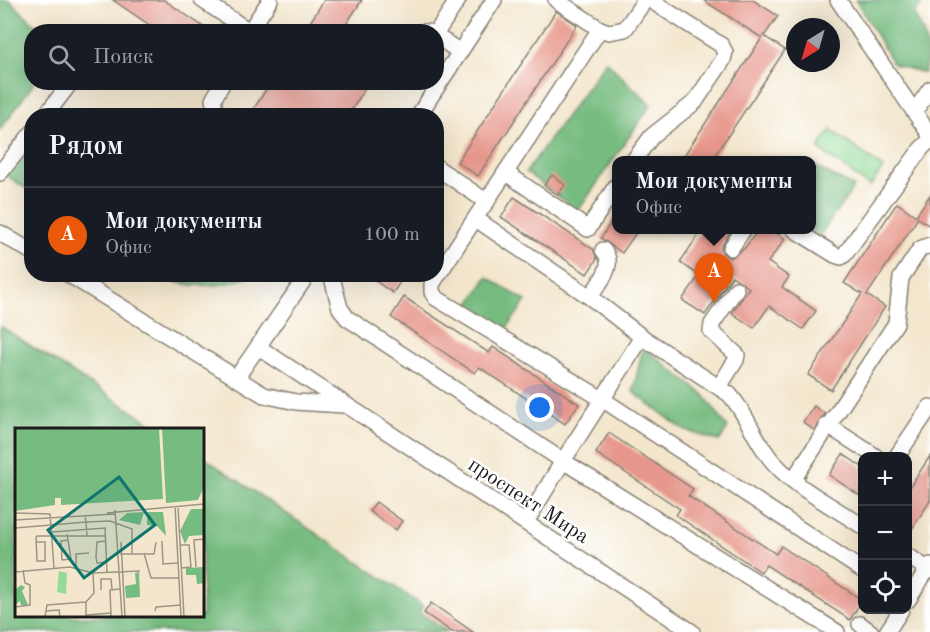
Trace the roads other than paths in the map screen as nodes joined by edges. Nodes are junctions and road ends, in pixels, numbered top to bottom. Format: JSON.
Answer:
{"nodes":[{"id":1,"x":202,"y":0,"type":"edge"},
{"id":2,"x":270,"y":0,"type":"edge"},
{"id":3,"x":458,"y":0,"type":"edge"},
{"id":4,"x":494,"y":0,"type":"edge"},
{"id":5,"x":556,"y":0,"type":"edge"},
{"id":6,"x":645,"y":0,"type":"edge"},
{"id":7,"x":650,"y":0,"type":"edge"},
{"id":8,"x":838,"y":0,"type":"edge"},
{"id":9,"x":238,"y":24,"type":"edge"},
{"id":10,"x":254,"y":24,"type":"edge"},
{"id":11,"x":443,"y":24,"type":"edge"},
{"id":12,"x":600,"y":29,"type":"junction"},
{"id":13,"x":444,"y":41,"type":"edge"},
{"id":14,"x":460,"y":52,"type":"junction"},
{"id":15,"x":444,"y":76,"type":"edge"},
{"id":16,"x":930,"y":89,"type":"edge"},
{"id":17,"x":65,"y":90,"type":"edge"},
{"id":18,"x":219,"y":90,"type":"edge"},
{"id":19,"x":435,"y":90,"type":"edge"},
{"id":20,"x":51,"y":108,"type":"edge"},
{"id":21,"x":215,"y":108,"type":"edge"},
{"id":22,"x":423,"y":108,"type":"edge"},
{"id":23,"x":915,"y":111,"type":"junction"},
{"id":24,"x":930,"y":135,"type":"edge"},
{"id":25,"x":930,"y":140,"type":"edge"},
{"id":26,"x":24,"y":143,"type":"edge"},
{"id":27,"x":637,"y":156,"type":"edge"},
{"id":28,"x":444,"y":172,"type":"edge"},
{"id":29,"x":0,"y":173,"type":"edge"},
{"id":30,"x":506,"y":173,"type":"junction"},
{"id":31,"x":612,"y":192,"type":"edge"},
{"id":32,"x":487,"y":202,"type":"junction"},
{"id":33,"x":476,"y":219,"type":"junction"},
{"id":34,"x":588,"y":229,"type":"junction"},
{"id":35,"x":0,"y":233,"type":"edge"},
{"id":36,"x":740,"y":234,"type":"edge"},
{"id":37,"x":801,"y":234,"type":"edge"},
{"id":38,"x":930,"y":245,"type":"edge"},
{"id":39,"x":24,"y":247,"type":"edge"},
{"id":40,"x":731,"y":248,"type":"dead end"},
{"id":41,"x":444,"y":266,"type":"edge"},
{"id":42,"x":81,"y":282,"type":"edge"},
{"id":43,"x":303,"y":282,"type":"edge"},
{"id":44,"x":333,"y":282,"type":"edge"},
{"id":45,"x":433,"y":282,"type":"edge"},
{"id":46,"x":736,"y":289,"type":"dead end"},
{"id":47,"x":590,"y":297,"type":"junction"},
{"id":48,"x":642,"y":337,"type":"junction"},
{"id":49,"x":258,"y":347,"type":"junction"},
{"id":50,"x":237,"y":377,"type":"junction"},
{"id":51,"x":719,"y":387,"type":"junction"},
{"id":52,"x":602,"y":399,"type":"junction"},
{"id":53,"x":343,"y":405,"type":"junction"},
{"id":54,"x":930,"y":407,"type":"edge"},
{"id":55,"x":828,"y":425,"type":"junction"},
{"id":56,"x":869,"y":452,"type":"edge"},
{"id":57,"x":900,"y":452,"type":"edge"},
{"id":58,"x":563,"y":461,"type":"junction"},
{"id":59,"x":793,"y":480,"type":"junction"},
{"id":60,"x":526,"y":522,"type":"junction"},
{"id":61,"x":858,"y":523,"type":"edge"},
{"id":62,"x":912,"y":558,"type":"edge"},
{"id":63,"x":858,"y":567,"type":"edge"},
{"id":64,"x":929,"y":568,"type":"edge"},
{"id":65,"x":912,"y":593,"type":"edge"},
{"id":66,"x":898,"y":614,"type":"edge"},
{"id":67,"x":692,"y":632,"type":"edge"},
{"id":68,"x":837,"y":632,"type":"edge"},
{"id":69,"x":887,"y":632,"type":"edge"}],
"edges":[{"from":1,"to":9,"type":"street"},
{"from":2,"to":10,"type":"street"},
{"from":3,"to":11,"type":"street"},
{"from":4,"to":14,"type":"street"},
{"from":5,"to":12,"type":"street"},
{"from":6,"to":12,"type":"street"},
{"from":7,"to":27,"type":"street"},
{"from":8,"to":23,"type":"street"},
{"from":12,"to":30,"type":"street"},
{"from":13,"to":14,"type":"street"},
{"from":14,"to":15,"type":"street"},
{"from":16,"to":23,"type":"street"},
{"from":17,"to":20,"type":"street"},
{"from":18,"to":21,"type":"street"},
{"from":19,"to":22,"type":"street"},
{"from":23,"to":24,"type":"street"},
{"from":25,"to":37,"type":"street"},
{"from":26,"to":29,"type":"street"},
{"from":28,"to":32,"type":"street"},
{"from":30,"to":32,"type":"street"},
{"from":30,"to":34,"type":"street"},
{"from":31,"to":34,"type":"street"},
{"from":32,"to":33,"type":"street"},
{"from":33,"to":41,"type":"street"},
{"from":33,"to":47,"type":"street"},
{"from":34,"to":47,"type":"street"},
{"from":35,"to":39,"type":"street"},
{"from":36,"to":40,"type":"street"},
{"from":38,"to":55,"type":"street"},
{"from":42,"to":50,"type":"street","name":"проспект Мира"},
{"from":43,"to":49,"type":"street"},
{"from":44,"to":58,"type":"street"},
{"from":45,"to":52,"type":"street"},
{"from":46,"to":51,"type":"street"},
{"from":47,"to":48,"type":"street"},
{"from":48,"to":51,"type":"street"},
{"from":48,"to":52,"type":"street"},
{"from":49,"to":50,"type":"street"},
{"from":49,"to":53,"type":"street","name":"проспект Мира"},
{"from":50,"to":53,"type":"street","name":"проспект Мира"},
{"from":51,"to":59,"type":"street"},
{"from":52,"to":58,"type":"street"},
{"from":52,"to":63,"type":"street"},
{"from":53,"to":60,"type":"street","name":"проспект Мира"},
{"from":54,"to":57,"type":"street"},
{"from":55,"to":56,"type":"street"},
{"from":55,"to":59,"type":"street"},
{"from":58,"to":60,"type":"street"},
{"from":58,"to":68,"type":"street"},
{"from":59,"to":61,"type":"street"},
{"from":60,"to":67,"type":"street","name":"проспект Мира"},
{"from":62,"to":64,"type":"street"},
{"from":64,"to":65,"type":"street"},
{"from":66,"to":69,"type":"street"}]}
